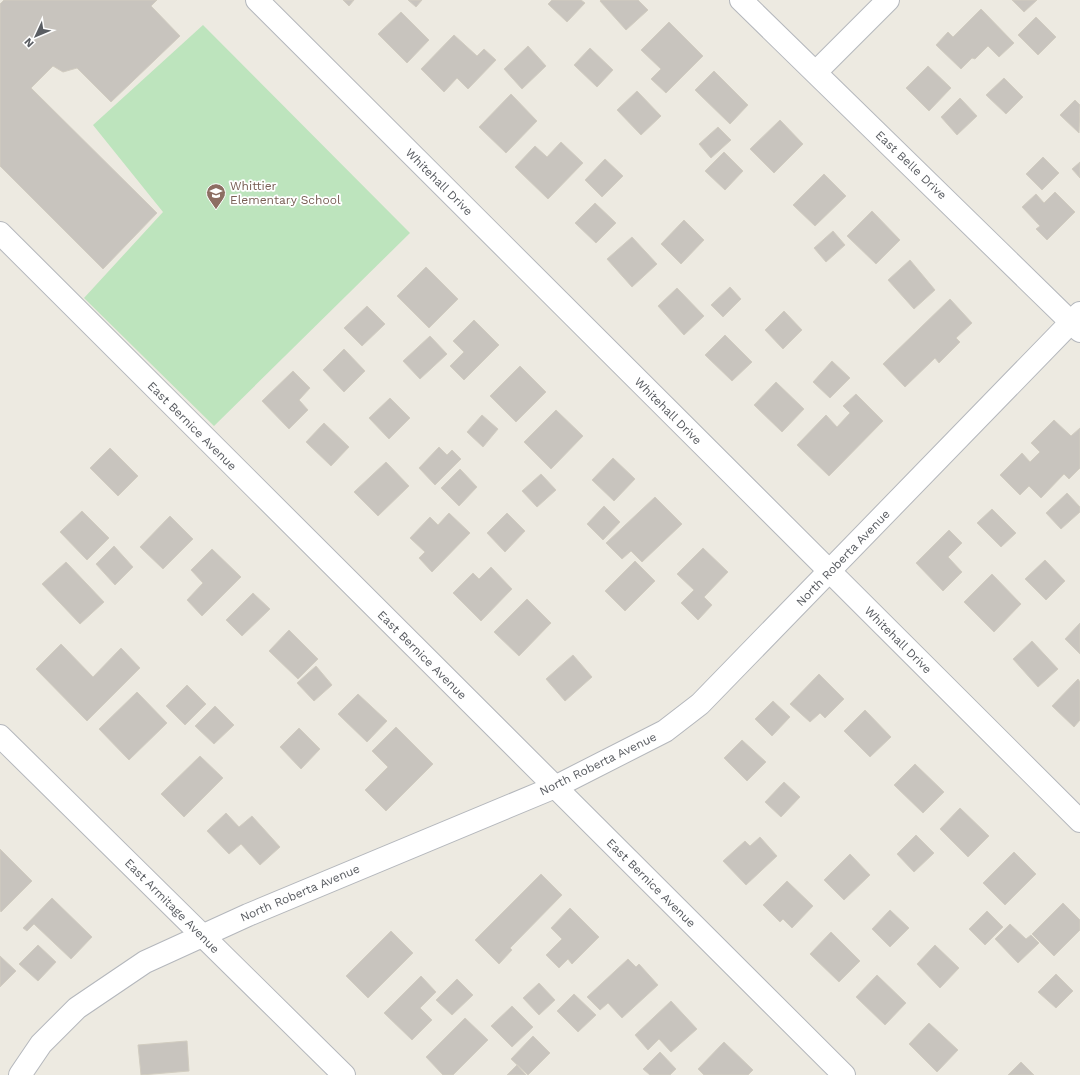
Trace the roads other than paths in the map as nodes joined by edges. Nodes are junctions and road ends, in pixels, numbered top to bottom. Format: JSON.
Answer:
{"nodes":[{"id":1,"x":257,"y":0,"type":"edge"},
{"id":2,"x":741,"y":0,"type":"edge"},
{"id":3,"x":888,"y":0,"type":"edge"},
{"id":4,"x":816,"y":72,"type":"junction"},
{"id":5,"x":0,"y":233,"type":"edge"},
{"id":6,"x":1077,"y":322,"type":"edge"},
{"id":7,"x":829,"y":572,"type":"junction"},
{"id":8,"x":0,"y":736,"type":"edge"},
{"id":9,"x":555,"y":787,"type":"junction"},
{"id":10,"x":1080,"y":821,"type":"edge"},
{"id":11,"x":202,"y":935,"type":"junction"},
{"id":12,"x":20,"y":1075,"type":"edge"},
{"id":13,"x":344,"y":1075,"type":"edge"},
{"id":14,"x":844,"y":1075,"type":"edge"}],
"edges":[{"from":1,"to":7,"type":"street","name":"Whitehall Drive"},
{"from":2,"to":4,"type":"street","name":"East Belle Drive"},
{"from":3,"to":4,"type":"street"},
{"from":4,"to":6,"type":"street","name":"East Belle Drive"},
{"from":5,"to":9,"type":"street","name":"East Bernice Avenue"},
{"from":6,"to":7,"type":"street","name":"North Roberta Avenue"},
{"from":7,"to":9,"type":"street","name":"North Roberta Avenue"},
{"from":7,"to":10,"type":"street","name":"Whitehall Drive"},
{"from":8,"to":11,"type":"street","name":"East Armitage Avenue"},
{"from":9,"to":11,"type":"street","name":"North Roberta Avenue"},
{"from":9,"to":14,"type":"street","name":"East Bernice Avenue"},
{"from":11,"to":12,"type":"street","name":"North Roberta Avenue"},
{"from":11,"to":13,"type":"street","name":"East Armitage Avenue"}]}
